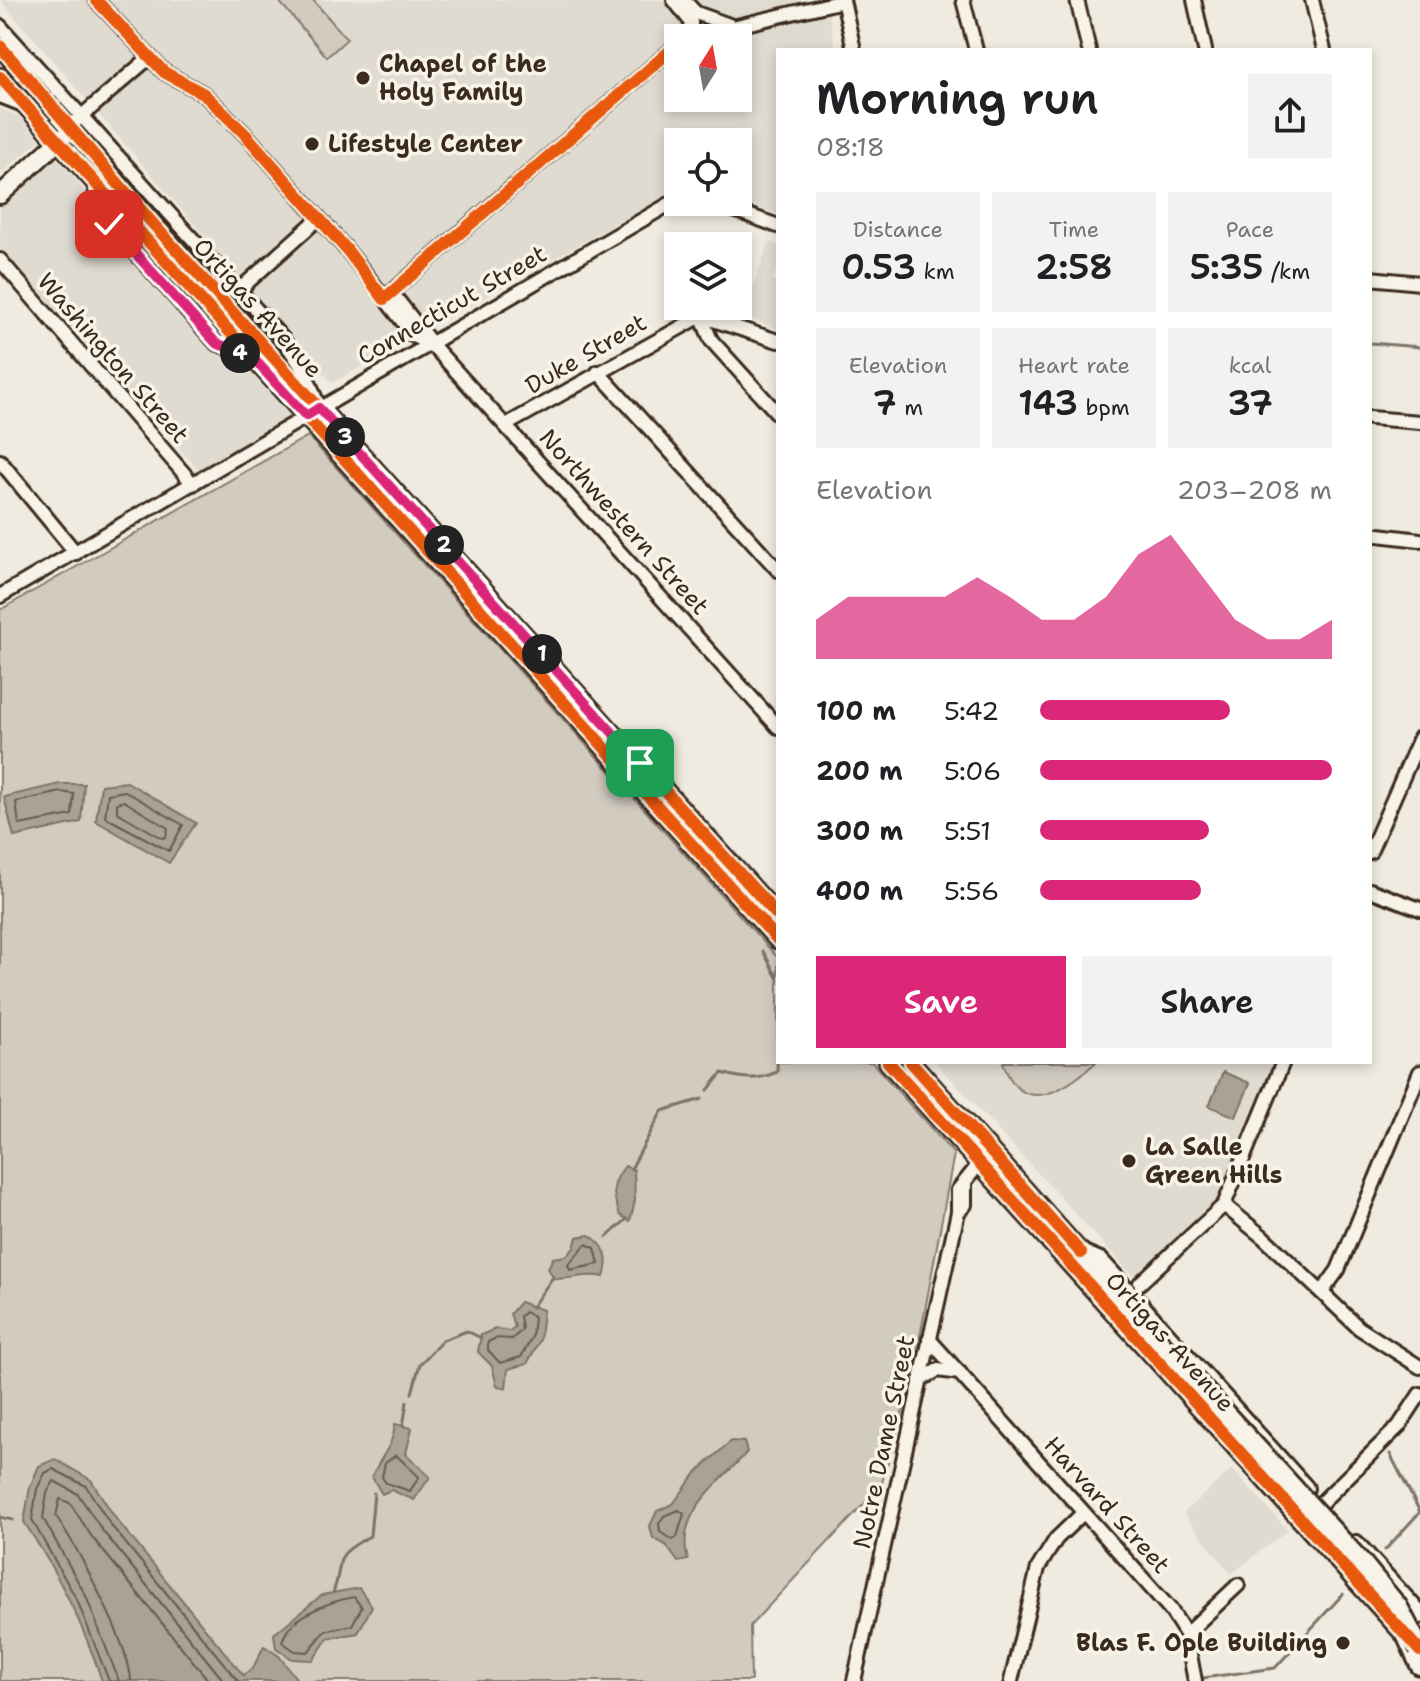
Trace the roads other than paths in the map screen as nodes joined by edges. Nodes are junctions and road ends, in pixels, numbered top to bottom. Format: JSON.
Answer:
{"nodes":[{"id":1,"x":96,"y":0,"type":"edge"},
{"id":2,"x":674,"y":0,"type":"edge"},
{"id":3,"x":684,"y":0,"type":"edge"},
{"id":4,"x":843,"y":0,"type":"edge"},
{"id":5,"x":963,"y":0,"type":"edge"},
{"id":6,"x":1077,"y":0,"type":"edge"},
{"id":7,"x":1194,"y":0,"type":"edge"},
{"id":8,"x":1312,"y":0,"type":"edge"},
{"id":9,"x":691,"y":24,"type":"edge"},
{"id":10,"x":724,"y":24,"type":"edge"},
{"id":11,"x":741,"y":24,"type":"edge"},
{"id":12,"x":0,"y":26,"type":"edge"},
{"id":13,"x":0,"y":46,"type":"edge"},
{"id":14,"x":854,"y":48,"type":"edge"},
{"id":15,"x":975,"y":48,"type":"edge"},
{"id":16,"x":1089,"y":48,"type":"edge"},
{"id":17,"x":1205,"y":48,"type":"edge"},
{"id":18,"x":1324,"y":48,"type":"edge"},
{"id":19,"x":664,"y":56,"type":"edge"},
{"id":20,"x":150,"y":57,"type":"junction"},
{"id":21,"x":0,"y":77,"type":"edge"},
{"id":22,"x":0,"y":96,"type":"edge"},
{"id":23,"x":24,"y":105,"type":"junction"},
{"id":24,"x":76,"y":121,"type":"junction"},
{"id":25,"x":55,"y":140,"type":"junction"},
{"id":26,"x":0,"y":182,"type":"edge"},
{"id":27,"x":0,"y":195,"type":"edge"},
{"id":28,"x":664,"y":207,"type":"edge"},
{"id":29,"x":750,"y":216,"type":"edge"},
{"id":30,"x":319,"y":218,"type":"junction"},
{"id":31,"x":776,"y":225,"type":"edge"},
{"id":32,"x":0,"y":260,"type":"edge"},
{"id":33,"x":1372,"y":278,"type":"edge"},
{"id":34,"x":1420,"y":283,"type":"edge"},
{"id":35,"x":238,"y":291,"type":"junction"},
{"id":36,"x":388,"y":296,"type":"junction"},
{"id":37,"x":694,"y":320,"type":"edge"},
{"id":38,"x":703,"y":320,"type":"edge"},
{"id":39,"x":713,"y":320,"type":"edge"},
{"id":40,"x":776,"y":340,"type":"edge"},
{"id":41,"x":432,"y":345,"type":"junction"},
{"id":42,"x":598,"y":372,"type":"junction"},
{"id":43,"x":313,"y":412,"type":"junction"},
{"id":44,"x":776,"y":412,"type":"edge"},
{"id":45,"x":1372,"y":418,"type":"edge"},
{"id":46,"x":1420,"y":422,"type":"edge"},
{"id":47,"x":506,"y":425,"type":"junction"},
{"id":48,"x":0,"y":461,"type":"edge"},
{"id":49,"x":193,"y":484,"type":"junction"},
{"id":50,"x":1372,"y":537,"type":"edge"},
{"id":51,"x":1420,"y":540,"type":"edge"},
{"id":52,"x":76,"y":553,"type":"junction"},
{"id":53,"x":776,"y":568,"type":"edge"},
{"id":54,"x":0,"y":596,"type":"edge"},
{"id":55,"x":776,"y":725,"type":"edge"},
{"id":56,"x":1420,"y":738,"type":"edge"},
{"id":57,"x":1372,"y":847,"type":"edge"},
{"id":58,"x":1372,"y":891,"type":"edge"},
{"id":59,"x":1420,"y":909,"type":"edge"},
{"id":60,"x":776,"y":914,"type":"edge"},
{"id":61,"x":776,"y":938,"type":"edge"},
{"id":62,"x":890,"y":1064,"type":"edge"},
{"id":63,"x":913,"y":1064,"type":"edge"},
{"id":64,"x":1282,"y":1064,"type":"edge"},
{"id":65,"x":1420,"y":1072,"type":"edge"},
{"id":66,"x":980,"y":1163,"type":"junction"},
{"id":67,"x":1224,"y":1205,"type":"junction"},
{"id":68,"x":1081,"y":1253,"type":"junction"},
{"id":69,"x":1140,"y":1283,"type":"dead end"},
{"id":70,"x":1322,"y":1292,"type":"junction"},
{"id":71,"x":929,"y":1339,"type":"junction"},
{"id":72,"x":1420,"y":1367,"type":"edge"},
{"id":73,"x":960,"y":1373,"type":"junction"},
{"id":74,"x":920,"y":1380,"type":"junction"},
{"id":75,"x":1420,"y":1394,"type":"edge"},
{"id":76,"x":1243,"y":1419,"type":"junction"},
{"id":77,"x":1224,"y":1435,"type":"junction"},
{"id":78,"x":1265,"y":1443,"type":"junction"},
{"id":79,"x":1246,"y":1459,"type":"junction"},
{"id":80,"x":1320,"y":1504,"type":"junction"},
{"id":81,"x":1083,"y":1513,"type":"junction"},
{"id":82,"x":1238,"y":1585,"type":"dead end"},
{"id":83,"x":1420,"y":1615,"type":"edge"},
{"id":84,"x":1186,"y":1634,"type":"junction"},
{"id":85,"x":1416,"y":1646,"type":"edge"},
{"id":86,"x":1420,"y":1665,"type":"edge"},
{"id":87,"x":854,"y":1681,"type":"edge"},
{"id":88,"x":1011,"y":1681,"type":"edge"},
{"id":89,"x":1195,"y":1681,"type":"edge"}],
"edges":[{"from":1,"to":20,"type":"street","name":"Northwestern Street"},
{"from":2,"to":9,"type":"street"},
{"from":3,"to":10,"type":"street"},
{"from":4,"to":11,"type":"street"},
{"from":4,"to":14,"type":"street"},
{"from":5,"to":15,"type":"street"},
{"from":6,"to":16,"type":"street"},
{"from":7,"to":17,"type":"street"},
{"from":8,"to":18,"type":"street"},
{"from":12,"to":24,"type":"street"},
{"from":13,"to":24,"type":"main road","name":"Ortigas Avenue"},
{"from":19,"to":36,"type":"street"},
{"from":20,"to":24,"type":"street"},
{"from":20,"to":30,"type":"street","name":"Northwestern Street"},
{"from":21,"to":23,"type":"main road","name":"Ortigas Avenue"},
{"from":22,"to":23,"type":"street"},
{"from":23,"to":25,"type":"main road","name":"Ortigas Avenue"},
{"from":24,"to":25,"type":"main road"},
{"from":24,"to":35,"type":"street"},
{"from":24,"to":43,"type":"main road","name":"Ortigas Avenue"},
{"from":25,"to":26,"type":"main road"},
{"from":25,"to":27,"type":"main road"},
{"from":25,"to":43,"type":"main road","name":"Ortigas Avenue"},
{"from":28,"to":41,"type":"street","name":"Connecticut Street"},
{"from":29,"to":31,"type":"street"},
{"from":30,"to":35,"type":"street"},
{"from":30,"to":36,"type":"street","name":"Northwestern Street"},
{"from":32,"to":49,"type":"street","name":"Washington Street"},
{"from":33,"to":34,"type":"street"},
{"from":35,"to":43,"type":"street"},
{"from":36,"to":41,"type":"street","name":"Northwestern Street"},
{"from":37,"to":42,"type":"street","name":"Duke Street"},
{"from":38,"to":44,"type":"street"},
{"from":39,"to":40,"type":"street"},
{"from":41,"to":43,"type":"street","name":"Connecticut Street"},
{"from":41,"to":47,"type":"street","name":"Northwestern Street"},
{"from":42,"to":47,"type":"street","name":"Duke Street"},
{"from":42,"to":53,"type":"street"},
{"from":43,"to":49,"type":"street","name":"Connecticut Street"},
{"from":43,"to":60,"type":"main road","name":"Ortigas Avenue"},
{"from":43,"to":61,"type":"main road","name":"Ortigas Avenue"},
{"from":45,"to":46,"type":"street"},
{"from":47,"to":55,"type":"street","name":"Northwestern Street"},
{"from":48,"to":52,"type":"street"},
{"from":49,"to":52,"type":"street","name":"Connecticut Street"},
{"from":50,"to":51,"type":"street"},
{"from":52,"to":54,"type":"street","name":"Connecticut Street"},
{"from":56,"to":57,"type":"street"},
{"from":58,"to":59,"type":"street"},
{"from":62,"to":66,"type":"main road","name":"Ortigas Avenue"},
{"from":63,"to":68,"type":"main road","name":"Ortigas Avenue"},
{"from":64,"to":67,"type":"street"},
{"from":65,"to":70,"type":"street"},
{"from":66,"to":71,"type":"street","name":"Notre Dame Street"},
{"from":66,"to":77,"type":"main road","name":"Ortigas Avenue"},
{"from":67,"to":69,"type":"street"},
{"from":67,"to":70,"type":"street"},
{"from":68,"to":76,"type":"main road","name":"Ortigas Avenue"},
{"from":68,"to":85,"type":"highway","bridge":true},
{"from":70,"to":72,"type":"street"},
{"from":71,"to":73,"type":"street","name":"Harvard Street"},
{"from":71,"to":74,"type":"street","name":"Notre Dame Street"},
{"from":73,"to":74,"type":"street"},
{"from":73,"to":81,"type":"street","name":"Harvard Street"},
{"from":74,"to":87,"type":"street","name":"Notre Dame Street"},
{"from":75,"to":80,"type":"street"},
{"from":76,"to":77,"type":"main road"},
{"from":76,"to":77,"type":"main road"},
{"from":76,"to":78,"type":"main road","name":"Ortigas Avenue"},
{"from":77,"to":79,"type":"main road","name":"Ortigas Avenue"},
{"from":78,"to":79,"type":"main road"},
{"from":78,"to":80,"type":"main road","name":"Ortigas Avenue"},
{"from":79,"to":85,"type":"main road","name":"Ortigas Avenue"},
{"from":80,"to":83,"type":"main road","name":"Ortigas Avenue"},
{"from":81,"to":84,"type":"street","name":"Harvard Street"},
{"from":81,"to":88,"type":"street"},
{"from":82,"to":84,"type":"street"},
{"from":84,"to":89,"type":"street","name":"Harvard Street"},
{"from":85,"to":86,"type":"highway"}]}
